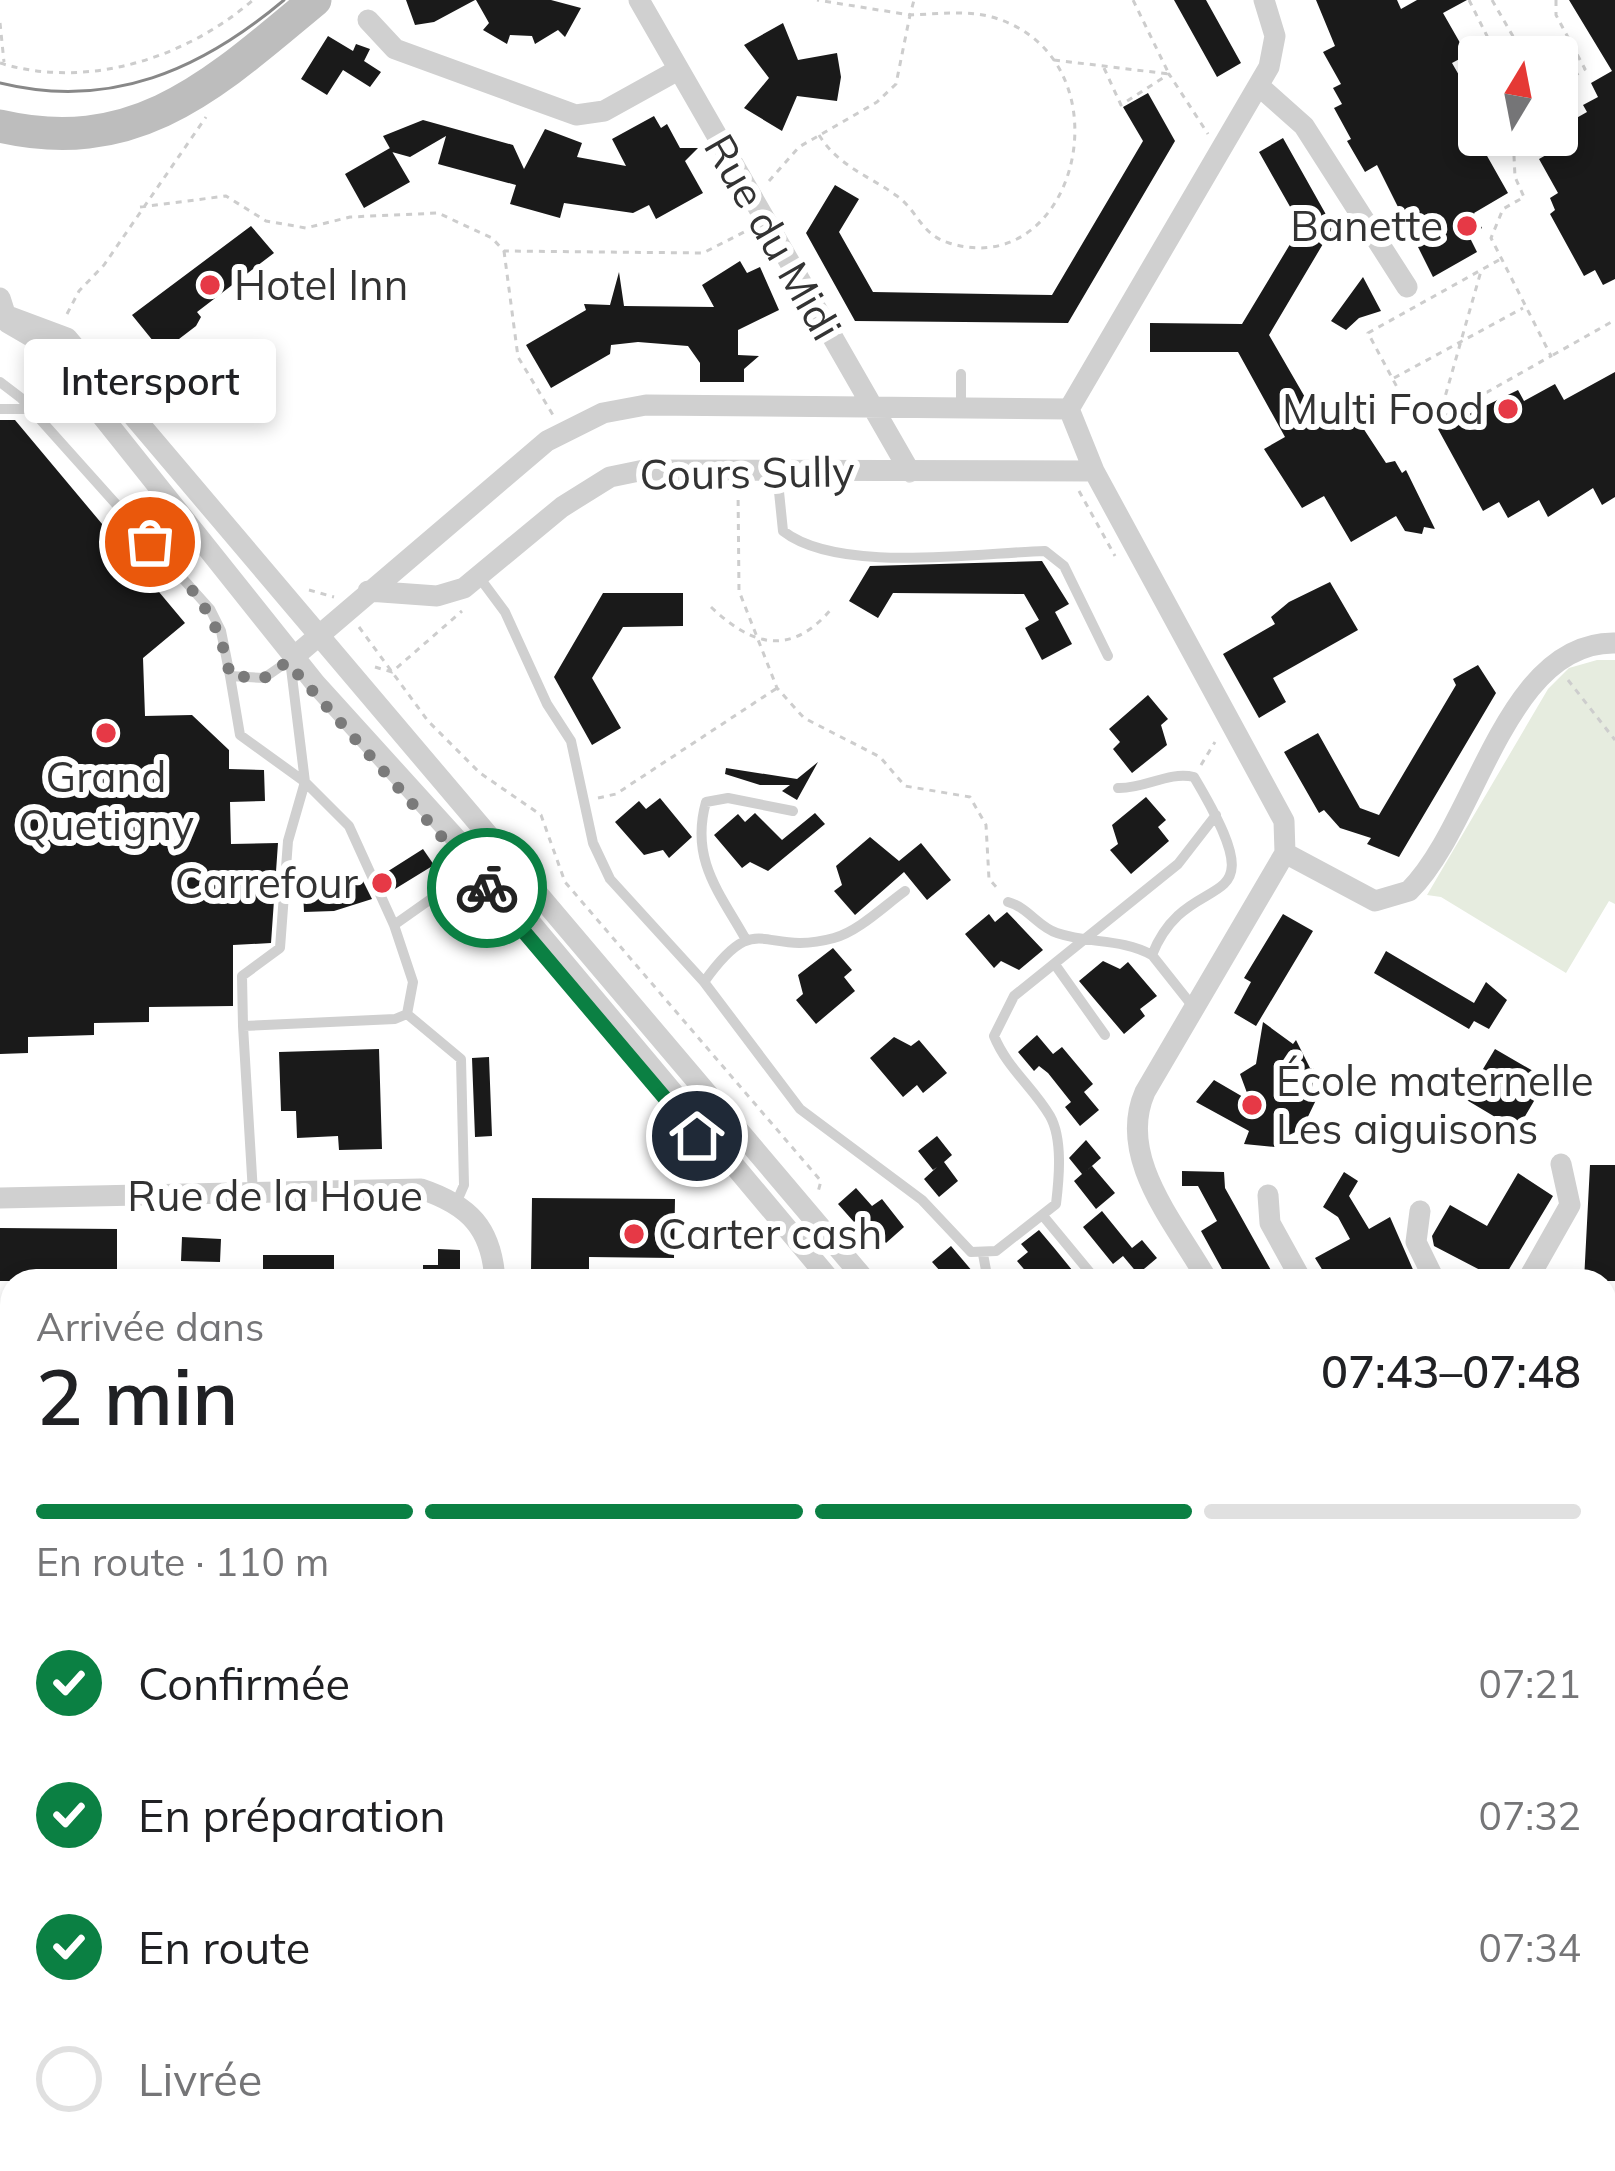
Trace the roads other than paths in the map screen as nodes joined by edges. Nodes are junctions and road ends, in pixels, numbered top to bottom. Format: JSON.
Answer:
{"nodes":[{"id":1,"x":315,"y":0,"type":"edge"},
{"id":2,"x":639,"y":0,"type":"edge"},
{"id":3,"x":1264,"y":0,"type":"edge"},
{"id":4,"x":368,"y":20,"type":"dead end"},
{"id":5,"x":678,"y":70,"type":"junction"},
{"id":6,"x":1259,"y":86,"type":"junction"},
{"id":7,"x":0,"y":108,"type":"edge"},
{"id":8,"x":167,"y":110,"type":"junction"},
{"id":9,"x":0,"y":126,"type":"edge"},
{"id":10,"x":1407,"y":287,"type":"dead end"},
{"id":11,"x":3,"y":312,"type":"edge"},
{"id":12,"x":53,"y":337,"type":"junction"},
{"id":13,"x":961,"y":374,"type":"dead end"},
{"id":14,"x":0,"y":382,"type":"edge"},
{"id":15,"x":871,"y":408,"type":"junction"},
{"id":16,"x":31,"y":409,"type":"junction"},
{"id":17,"x":961,"y":409,"type":"junction"},
{"id":18,"x":0,"y":410,"type":"edge"},
{"id":19,"x":1070,"y":410,"type":"junction"},
{"id":20,"x":777,"y":469,"type":"junction"},
{"id":21,"x":1094,"y":471,"type":"junction"},
{"id":22,"x":910,"y":472,"type":"junction"},
{"id":23,"x":479,"y":577,"type":"junction"},
{"id":24,"x":368,"y":591,"type":"junction"},
{"id":25,"x":1615,"y":643,"type":"edge"},
{"id":26,"x":303,"y":648,"type":"junction"},
{"id":27,"x":1108,"y":656,"type":"dead end"},
{"id":28,"x":230,"y":676,"type":"junction"},
{"id":29,"x":305,"y":782,"type":"junction"},
{"id":30,"x":1118,"y":788,"type":"dead end"},
{"id":31,"x":793,"y":811,"type":"dead end"},
{"id":32,"x":1216,"y":815,"type":"junction"},
{"id":33,"x":1286,"y":853,"type":"junction"},
{"id":34,"x":472,"y":870,"type":"junction"},
{"id":35,"x":905,"y":892,"type":"dead end"},
{"id":36,"x":1009,"y":902,"type":"road end"},
{"id":37,"x":394,"y":925,"type":"junction"},
{"id":38,"x":1086,"y":936,"type":"junction"},
{"id":39,"x":745,"y":938,"type":"junction"},
{"id":40,"x":1152,"y":955,"type":"junction"},
{"id":41,"x":1056,"y":966,"type":"junction"},
{"id":42,"x":704,"y":982,"type":"junction"},
{"id":43,"x":1194,"y":1008,"type":"junction"},
{"id":44,"x":407,"y":1014,"type":"junction"},
{"id":45,"x":243,"y":1026,"type":"junction"},
{"id":46,"x":1105,"y":1035,"type":"dead end"},
{"id":47,"x":1561,"y":1164,"type":"dead end"},
{"id":48,"x":254,"y":1193,"type":"junction"},
{"id":49,"x":1268,"y":1195,"type":"dead end"},
{"id":50,"x":0,"y":1198,"type":"edge"},
{"id":51,"x":457,"y":1201,"type":"junction"},
{"id":52,"x":1420,"y":1210,"type":"dead end"},
{"id":53,"x":1044,"y":1217,"type":"junction"},
{"id":54,"x":982,"y":1254,"type":"junction"},
{"id":55,"x":493,"y":1269,"type":"edge"},
{"id":56,"x":809,"y":1269,"type":"edge"},
{"id":57,"x":821,"y":1269,"type":"edge"},
{"id":58,"x":842,"y":1269,"type":"edge"},
{"id":59,"x":855,"y":1269,"type":"edge"},
{"id":60,"x":985,"y":1269,"type":"edge"},
{"id":61,"x":1087,"y":1269,"type":"edge"},
{"id":62,"x":1201,"y":1269,"type":"edge"},
{"id":63,"x":1295,"y":1269,"type":"edge"},
{"id":64,"x":1430,"y":1269,"type":"edge"},
{"id":65,"x":1534,"y":1269,"type":"edge"}],
"edges":[{"from":1,"to":8,"type":"main road"},
{"from":2,"to":5,"type":"street","name":"Rue du Midi"},
{"from":3,"to":6,"type":"street"},
{"from":4,"to":5,"type":"street"},
{"from":5,"to":15,"type":"street","name":"Rue du Midi"},
{"from":6,"to":10,"type":"street"},
{"from":6,"to":19,"type":"street"},
{"from":7,"to":8,"type":"main road"},
{"from":8,"to":9,"type":"main road"},
{"from":11,"to":12,"type":"street"},
{"from":12,"to":26,"type":"street"},
{"from":12,"to":26,"type":"street"},
{"from":13,"to":17,"type":"lane"},
{"from":14,"to":16,"type":"lane"},
{"from":15,"to":17,"type":"street","name":"Cours Sully"},
{"from":15,"to":22,"type":"street","name":"Rue du Midi"},
{"from":15,"to":24,"type":"street","name":"Cours Sully"},
{"from":16,"to":18,"type":"lane"},
{"from":16,"to":28,"type":"lane"},
{"from":17,"to":19,"type":"street","name":"Cours Sully"},
{"from":19,"to":21,"type":"street"},
{"from":20,"to":22,"type":"street","name":"Cours Sully"},
{"from":20,"to":23,"type":"street","name":"Cours Sully"},
{"from":20,"to":27,"type":"lane"},
{"from":21,"to":22,"type":"street","name":"Cours Sully"},
{"from":21,"to":33,"type":"street"},
{"from":23,"to":24,"type":"street","name":"Cours Sully"},
{"from":23,"to":42,"type":"lane"},
{"from":24,"to":26,"type":"street","name":"Cours Sully"},
{"from":25,"to":33,"type":"street"},
{"from":26,"to":28,"type":"lane"},
{"from":26,"to":29,"type":"lane"},
{"from":26,"to":34,"type":"street"},
{"from":26,"to":57,"type":"street"},
{"from":26,"to":58,"type":"street"},
{"from":26,"to":59,"type":"street"},
{"from":28,"to":29,"type":"lane"},
{"from":29,"to":37,"type":"lane"},
{"from":29,"to":45,"type":"lane"},
{"from":30,"to":32,"type":"lane"},
{"from":31,"to":39,"type":"lane"},
{"from":32,"to":38,"type":"lane"},
{"from":32,"to":40,"type":"lane"},
{"from":33,"to":43,"type":"street"},
{"from":34,"to":37,"type":"lane"},
{"from":34,"to":56,"type":"street"},
{"from":35,"to":39,"type":"lane"},
{"from":36,"to":38,"type":"lane"},
{"from":37,"to":44,"type":"lane"},
{"from":38,"to":40,"type":"lane"},
{"from":38,"to":41,"type":"lane"},
{"from":39,"to":42,"type":"lane"},
{"from":40,"to":43,"type":"lane"},
{"from":41,"to":46,"type":"lane"},
{"from":41,"to":53,"type":"lane"},
{"from":42,"to":54,"type":"lane"},
{"from":43,"to":62,"type":"street"},
{"from":44,"to":45,"type":"lane"},
{"from":44,"to":51,"type":"lane"},
{"from":45,"to":48,"type":"lane"},
{"from":47,"to":65,"type":"street"},
{"from":48,"to":50,"type":"street","name":"Rue de la Houe"},
{"from":48,"to":51,"type":"street","name":"Rue de la Houe"},
{"from":49,"to":63,"type":"street"},
{"from":51,"to":55,"type":"street","name":"Rue de la Houe"},
{"from":52,"to":64,"type":"street"},
{"from":53,"to":54,"type":"lane"},
{"from":53,"to":61,"type":"lane"},
{"from":54,"to":60,"type":"lane"}]}
